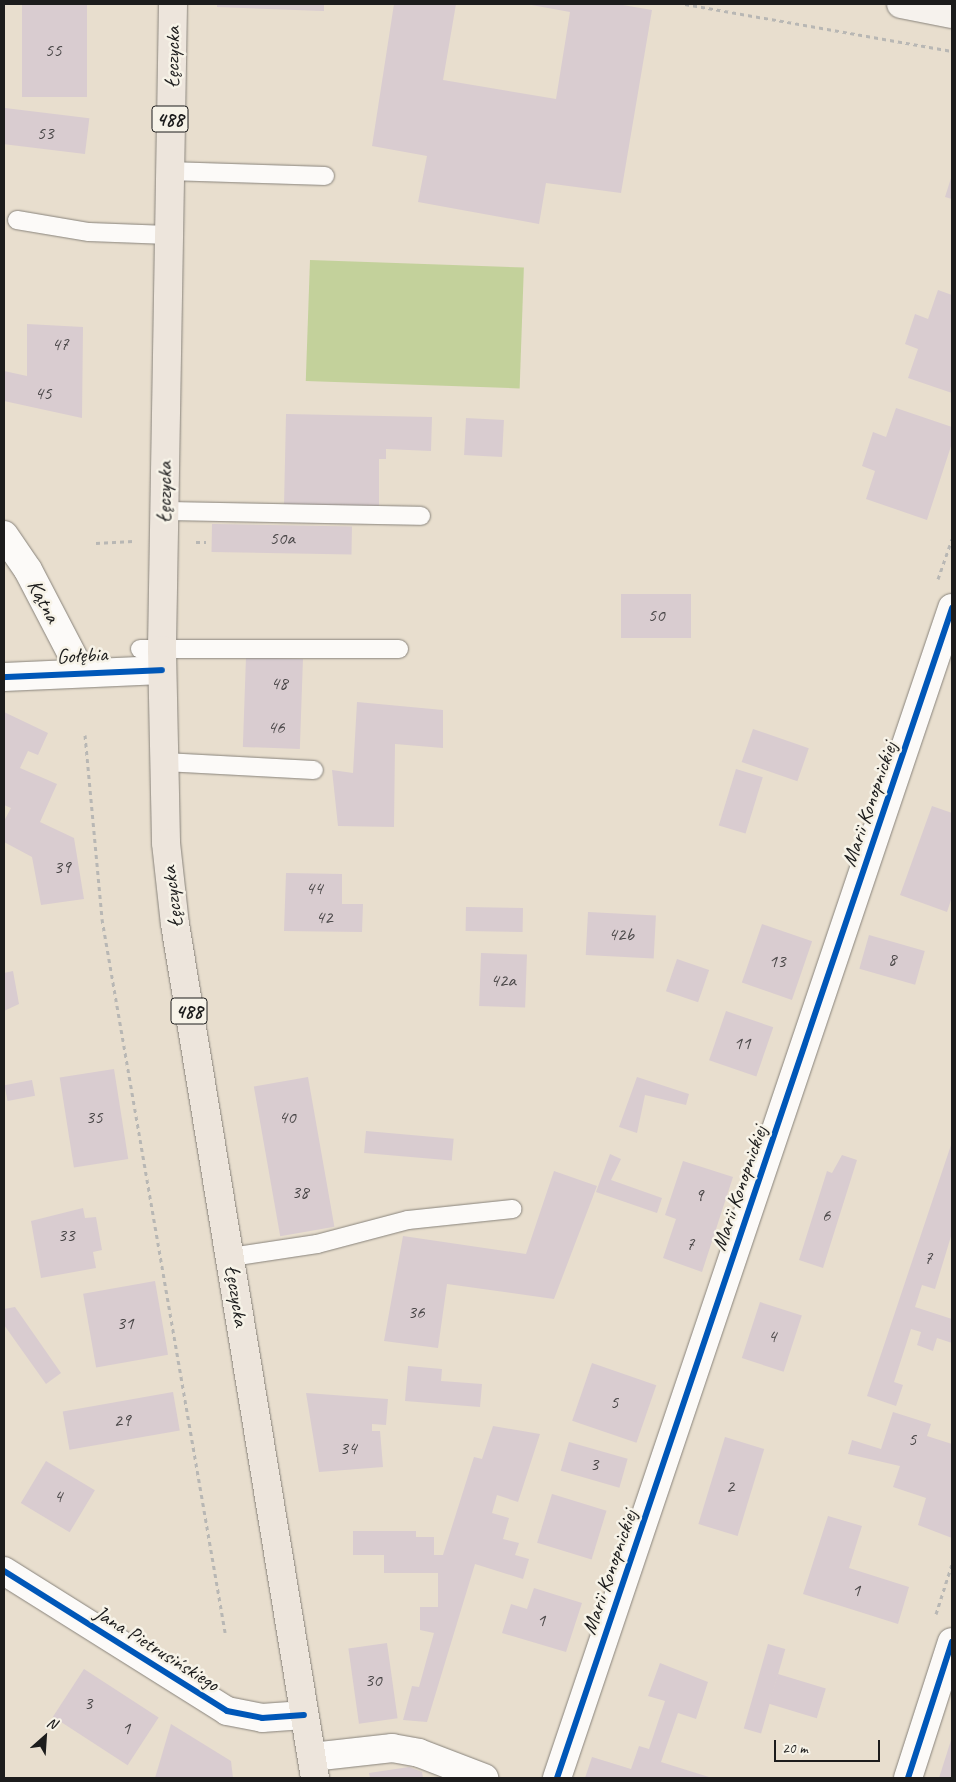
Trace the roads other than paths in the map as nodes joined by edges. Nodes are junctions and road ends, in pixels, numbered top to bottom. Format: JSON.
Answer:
{"nodes":[{"id":1,"x":173,"y":4,"type":"edge"},
{"id":2,"x":901,"y":4,"type":"edge"},
{"id":3,"x":952,"y":14,"type":"edge"},
{"id":4,"x":169,"y":170,"type":"junction"},
{"id":5,"x":325,"y":176,"type":"dead end"},
{"id":6,"x":17,"y":220,"type":"dead end"},
{"id":7,"x":168,"y":235,"type":"junction"},
{"id":8,"x":164,"y":511,"type":"junction"},
{"id":9,"x":421,"y":516,"type":"dead end"},
{"id":10,"x":4,"y":535,"type":"edge"},
{"id":11,"x":952,"y":608,"type":"edge"},
{"id":12,"x":399,"y":649,"type":"dead end"},
{"id":13,"x":154,"y":656,"type":"junction"},
{"id":14,"x":80,"y":670,"type":"junction"},
{"id":15,"x":4,"y":677,"type":"edge"},
{"id":16,"x":164,"y":762,"type":"junction"},
{"id":17,"x":314,"y":770,"type":"dead end"},
{"id":18,"x":512,"y":1209,"type":"dead end"},
{"id":19,"x":230,"y":1257,"type":"junction"},
{"id":20,"x":4,"y":1571,"type":"edge"},
{"id":21,"x":952,"y":1642,"type":"edge"},
{"id":22,"x":304,"y":1715,"type":"junction"},
{"id":23,"x":313,"y":1767,"type":"edge"},
{"id":24,"x":484,"y":1778,"type":"edge"},
{"id":25,"x":557,"y":1778,"type":"edge"},
{"id":26,"x":908,"y":1778,"type":"edge"}],
"edges":[{"from":1,"to":4,"type":"main road","name":"Łęczycka","number":"488"},
{"from":2,"to":3,"type":"street"},
{"from":4,"to":5,"type":"lane"},
{"from":4,"to":7,"type":"main road","name":"Łęczycka","number":"488"},
{"from":6,"to":7,"type":"lane"},
{"from":7,"to":8,"type":"main road","name":"Łęczycka","number":"488"},
{"from":8,"to":9,"type":"lane"},
{"from":8,"to":13,"type":"main road","name":"Łęczycka","number":"488"},
{"from":10,"to":14,"type":"street","name":"Kątna"},
{"from":11,"to":25,"type":"street","name":"Marii Konopnickiej"},
{"from":12,"to":13,"type":"lane"},
{"from":13,"to":14,"type":"street","name":"Gołębia"},
{"from":13,"to":16,"type":"main road","name":"Łęczycka","number":"488"},
{"from":14,"to":15,"type":"street","name":"Gołębia"},
{"from":16,"to":17,"type":"lane"},
{"from":16,"to":19,"type":"main road","name":"Łęczycka","number":"488"},
{"from":18,"to":19,"type":"lane"},
{"from":19,"to":22,"type":"main road","name":"Łęczycka","number":"488"},
{"from":20,"to":22,"type":"street","name":"Jana Pietrusińskiego"},
{"from":21,"to":26,"type":"street"},
{"from":22,"to":23,"type":"main road","name":"Łęczycka","number":"488"},
{"from":23,"to":24,"type":"street"}]}
